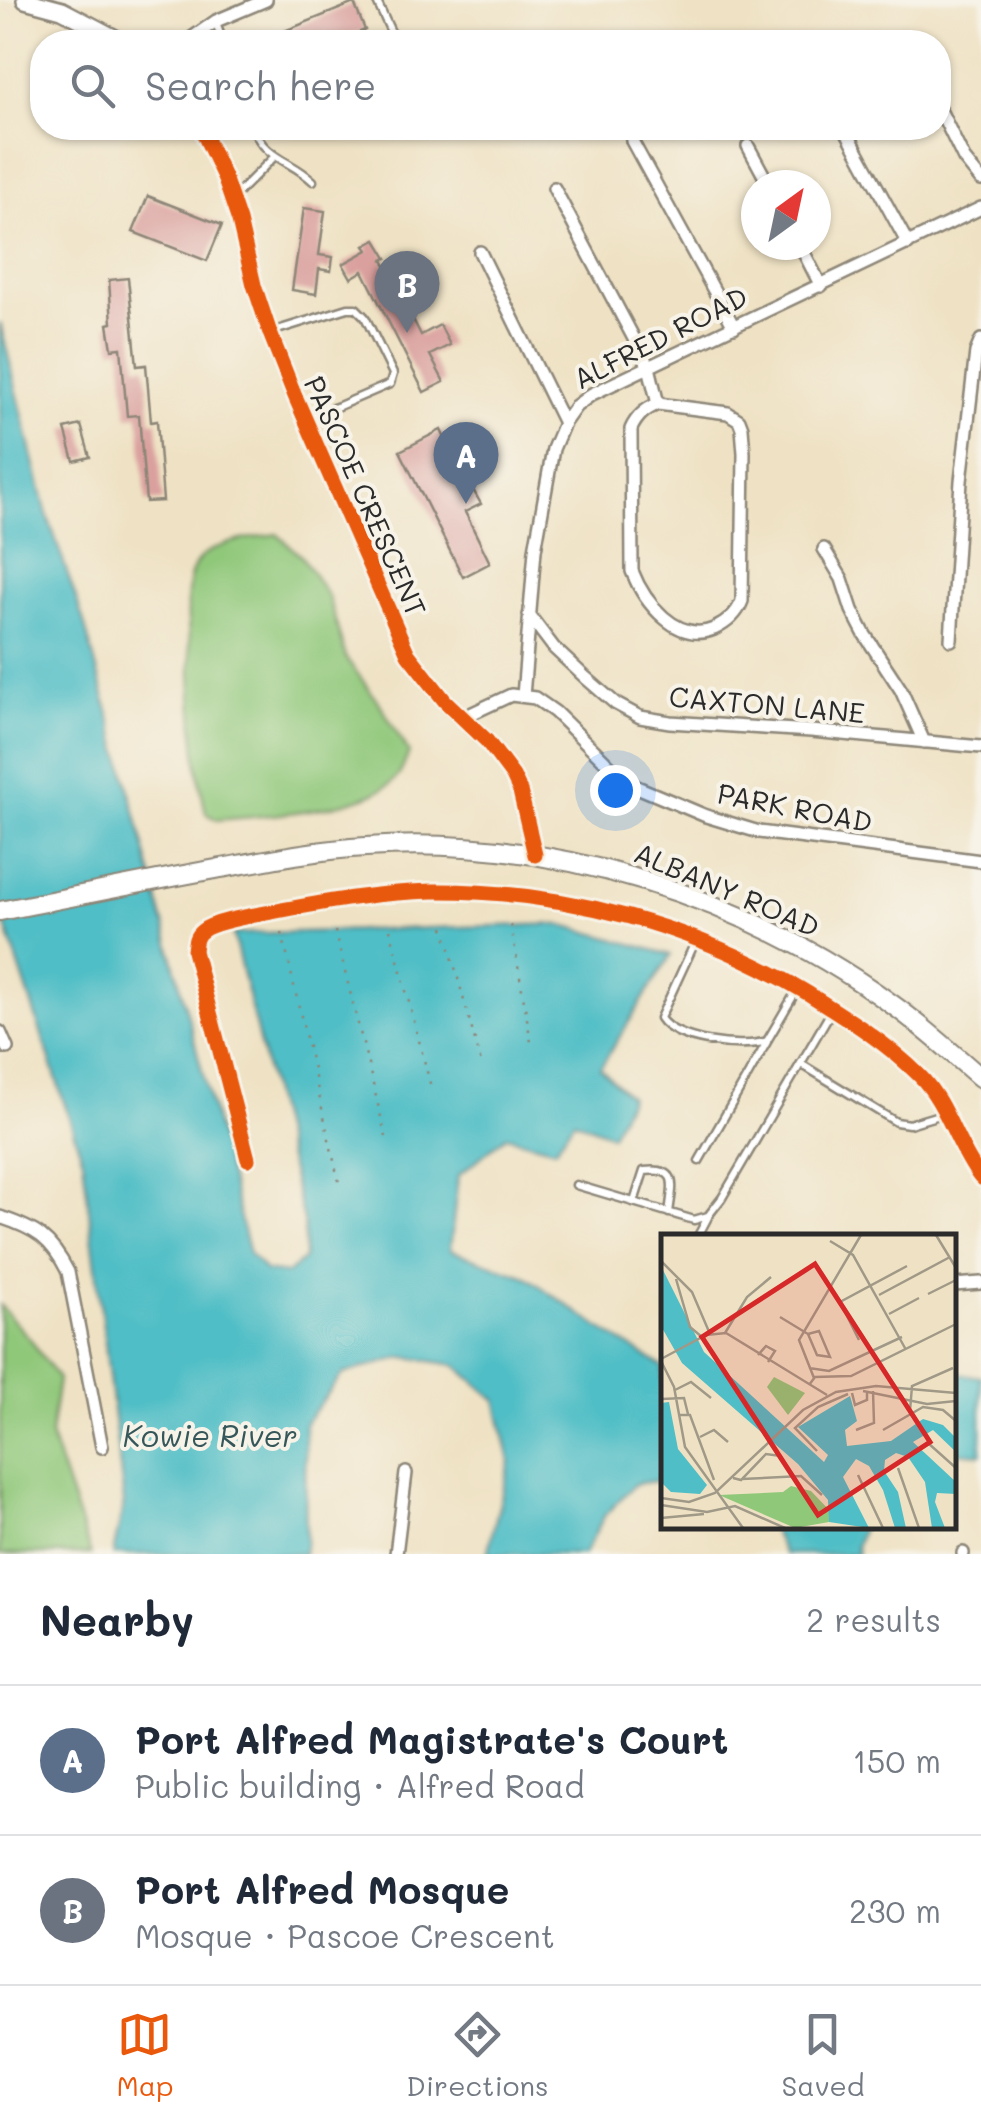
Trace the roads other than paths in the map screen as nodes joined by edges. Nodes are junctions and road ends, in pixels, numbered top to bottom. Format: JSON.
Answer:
{"nodes":[{"id":1,"x":25,"y":0,"type":"edge"},
{"id":2,"x":266,"y":0,"type":"edge"},
{"id":3,"x":376,"y":0,"type":"edge"},
{"id":4,"x":63,"y":5,"type":"edge"},
{"id":5,"x":216,"y":22,"type":"junction"},
{"id":6,"x":103,"y":30,"type":"edge"},
{"id":7,"x":204,"y":30,"type":"edge"},
{"id":8,"x":219,"y":30,"type":"edge"},
{"id":9,"x":390,"y":30,"type":"edge"},
{"id":10,"x":951,"y":132,"type":"edge"},
{"id":11,"x":208,"y":140,"type":"edge"},
{"id":12,"x":257,"y":140,"type":"edge"},
{"id":13,"x":851,"y":140,"type":"edge"},
{"id":14,"x":632,"y":141,"type":"dead end"},
{"id":15,"x":748,"y":146,"type":"dead end"},
{"id":16,"x":276,"y":156,"type":"junction"},
{"id":17,"x":760,"y":170,"type":"edge"},
{"id":18,"x":981,"y":180,"type":"edge"},
{"id":19,"x":313,"y":181,"type":"dead end"},
{"id":20,"x":554,"y":188,"type":"dead end"},
{"id":21,"x":232,"y":199,"type":"junction"},
{"id":22,"x":981,"y":208,"type":"edge"},
{"id":23,"x":908,"y":244,"type":"junction"},
{"id":24,"x":480,"y":252,"type":"dead end"},
{"id":25,"x":808,"y":260,"type":"edge"},
{"id":26,"x":821,"y":286,"type":"junction"},
{"id":27,"x":734,"y":327,"type":"junction"},
{"id":28,"x":270,"y":332,"type":"junction"},
{"id":29,"x":981,"y":340,"type":"edge"},
{"id":30,"x":648,"y":367,"type":"junction"},
{"id":31,"x":658,"y":404,"type":"junction"},
{"id":32,"x":304,"y":418,"type":"junction"},
{"id":33,"x":564,"y":423,"type":"junction"},
{"id":34,"x":824,"y":548,"type":"dead end"},
{"id":35,"x":529,"y":615,"type":"junction"},
{"id":36,"x":951,"y":640,"type":"dead end"},
{"id":37,"x":523,"y":696,"type":"junction"},
{"id":38,"x":462,"y":718,"type":"junction"},
{"id":39,"x":924,"y":742,"type":"junction"},
{"id":40,"x":981,"y":747,"type":"edge"},
{"id":41,"x":535,"y":855,"type":"junction"},
{"id":42,"x":981,"y":862,"type":"edge"},
{"id":43,"x":0,"y":911,"type":"edge"},
{"id":44,"x":696,"y":939,"type":"junction"},
{"id":45,"x":798,"y":988,"type":"junction"},
{"id":46,"x":833,"y":1009,"type":"junction"},
{"id":47,"x":0,"y":1032,"type":"edge"},
{"id":48,"x":767,"y":1041,"type":"junction"},
{"id":49,"x":6,"y":1048,"type":"dead end"},
{"id":50,"x":801,"y":1064,"type":"junction"},
{"id":51,"x":981,"y":1078,"type":"edge"},
{"id":52,"x":946,"y":1113,"type":"junction"},
{"id":53,"x":248,"y":1159,"type":"dead end"},
{"id":54,"x":699,"y":1161,"type":"dead end"},
{"id":55,"x":981,"y":1178,"type":"edge"},
{"id":56,"x":576,"y":1185,"type":"dead end"},
{"id":57,"x":634,"y":1202,"type":"junction"},
{"id":58,"x":669,"y":1212,"type":"junction"},
{"id":59,"x":708,"y":1216,"type":"junction"},
{"id":60,"x":0,"y":1217,"type":"edge"},
{"id":61,"x":699,"y":1234,"type":"edge"},
{"id":62,"x":981,"y":1283,"type":"edge"},
{"id":63,"x":956,"y":1285,"type":"edge"},
{"id":64,"x":102,"y":1447,"type":"dead end"},
{"id":65,"x":406,"y":1473,"type":"dead end"},
{"id":66,"x":396,"y":1554,"type":"edge"}],
"edges":[{"from":1,"to":4,"type":"street"},
{"from":2,"to":5,"type":"street"},
{"from":3,"to":9,"type":"lane"},
{"from":4,"to":6,"type":"street"},
{"from":5,"to":7,"type":"street"},
{"from":5,"to":8,"type":"lane"},
{"from":10,"to":18,"type":"street"},
{"from":11,"to":21,"type":"street","name":"PASCOE CRESCENT"},
{"from":12,"to":16,"type":"lane"},
{"from":13,"to":23,"type":"street"},
{"from":14,"to":27,"type":"street"},
{"from":15,"to":17,"type":"street"},
{"from":16,"to":19,"type":"lane"},
{"from":16,"to":21,"type":"lane"},
{"from":20,"to":30,"type":"street"},
{"from":21,"to":28,"type":"street","name":"PASCOE CRESCENT"},
{"from":22,"to":23,"type":"street","name":"ALFRED ROAD"},
{"from":23,"to":26,"type":"street","name":"ALFRED ROAD"},
{"from":24,"to":33,"type":"street"},
{"from":25,"to":26,"type":"street"},
{"from":26,"to":27,"type":"street","name":"ALFRED ROAD"},
{"from":27,"to":30,"type":"street","name":"ALFRED ROAD"},
{"from":28,"to":32,"type":"street","name":"PASCOE CRESCENT"},
{"from":28,"to":32,"type":"lane"},
{"from":29,"to":36,"type":"street"},
{"from":30,"to":31,"type":"street"},
{"from":30,"to":33,"type":"street","name":"ALFRED ROAD"},
{"from":31,"to":31,"type":"street"},
{"from":32,"to":38,"type":"street","name":"PASCOE CRESCENT"},
{"from":33,"to":35,"type":"street","name":"ALFRED ROAD"},
{"from":34,"to":39,"type":"street"},
{"from":35,"to":37,"type":"street","name":"ALFRED ROAD"},
{"from":35,"to":39,"type":"street","name":"CAXTON LANE"},
{"from":37,"to":38,"type":"street"},
{"from":37,"to":42,"type":"street","name":"PARK ROAD"},
{"from":38,"to":41,"type":"street","name":"PASCOE CRESCENT"},
{"from":39,"to":40,"type":"street","name":"CAXTON LANE"},
{"from":41,"to":43,"type":"main road","name":"ALBANY ROAD"},
{"from":41,"to":51,"type":"main road","name":"ALBANY ROAD"},
{"from":44,"to":45,"type":"street"},
{"from":44,"to":48,"type":"lane"},
{"from":44,"to":53,"type":"street"},
{"from":45,"to":46,"type":"street"},
{"from":45,"to":48,"type":"lane"},
{"from":46,"to":50,"type":"lane"},
{"from":46,"to":52,"type":"street"},
{"from":47,"to":49,"type":"street"},
{"from":48,"to":54,"type":"lane"},
{"from":50,"to":52,"type":"lane"},
{"from":50,"to":59,"type":"lane"},
{"from":52,"to":55,"type":"street"},
{"from":56,"to":57,"type":"lane"},
{"from":57,"to":58,"type":"lane"},
{"from":57,"to":58,"type":"lane"},
{"from":58,"to":59,"type":"lane"},
{"from":59,"to":61,"type":"lane"},
{"from":60,"to":64,"type":"street"},
{"from":62,"to":63,"type":"street"},
{"from":65,"to":66,"type":"street"}]}
